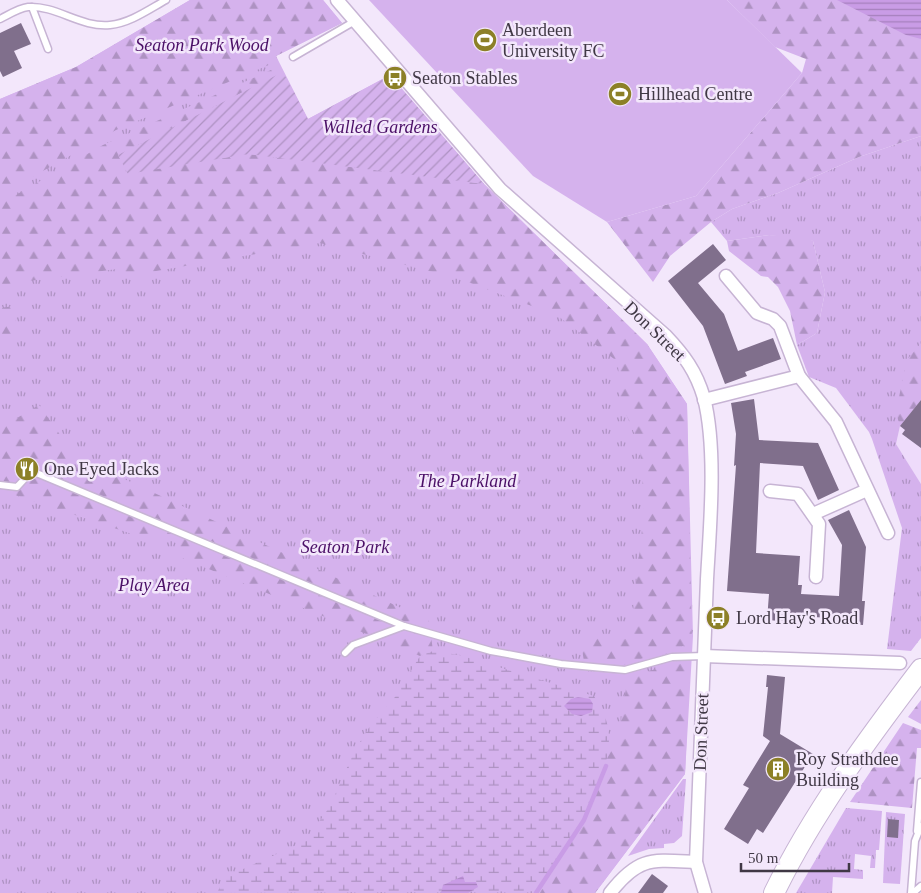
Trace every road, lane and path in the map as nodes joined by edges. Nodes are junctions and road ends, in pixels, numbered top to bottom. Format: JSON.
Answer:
{"nodes":[{"id":1,"x":166,"y":0,"type":"edge"},
{"id":2,"x":337,"y":0,"type":"edge"},
{"id":3,"x":32,"y":7,"type":"junction"},
{"id":4,"x":0,"y":19,"type":"edge"},
{"id":5,"x":355,"y":21,"type":"junction"},
{"id":6,"x":48,"y":49,"type":"dead end"},
{"id":7,"x":293,"y":57,"type":"dead end"},
{"id":8,"x":726,"y":276,"type":"dead end"},
{"id":9,"x":799,"y":376,"type":"junction"},
{"id":10,"x":704,"y":400,"type":"junction"},
{"id":11,"x":0,"y":485,"type":"edge"},
{"id":12,"x":867,"y":490,"type":"junction"},
{"id":13,"x":770,"y":491,"type":"dead end"},
{"id":14,"x":813,"y":514,"type":"junction"},
{"id":15,"x":888,"y":533,"type":"dead end"},
{"id":16,"x":816,"y":577,"type":"dead end"},
{"id":17,"x":404,"y":626,"type":"junction"},
{"id":18,"x":345,"y":653,"type":"dead end"},
{"id":19,"x":704,"y":656,"type":"junction"},
{"id":20,"x":900,"y":663,"type":"dead end"},
{"id":21,"x":921,"y":669,"type":"edge"},
{"id":22,"x":921,"y":782,"type":"edge"},
{"id":23,"x":921,"y":826,"type":"edge"},
{"id":24,"x":916,"y":835,"type":"junction"},
{"id":25,"x":696,"y":862,"type":"junction"},
{"id":26,"x":921,"y":886,"type":"edge"},
{"id":27,"x":610,"y":893,"type":"edge"},
{"id":28,"x":705,"y":893,"type":"edge"},
{"id":29,"x":774,"y":893,"type":"edge"},
{"id":30,"x":912,"y":893,"type":"edge"}],
"edges":[{"from":1,"to":3,"type":"lane"},
{"from":2,"to":5,"type":"street","name":"Don Street"},
{"from":3,"to":4,"type":"lane"},
{"from":3,"to":6,"type":"lane"},
{"from":5,"to":7,"type":"lane"},
{"from":5,"to":10,"type":"street","name":"Don Street"},
{"from":8,"to":9,"type":"street"},
{"from":9,"to":10,"type":"street"},
{"from":9,"to":12,"type":"street"},
{"from":10,"to":19,"type":"street","name":"Don Street"},
{"from":11,"to":17,"type":"lane"},
{"from":12,"to":14,"type":"street"},
{"from":12,"to":15,"type":"street"},
{"from":13,"to":14,"type":"street"},
{"from":14,"to":16,"type":"street"},
{"from":17,"to":18,"type":"lane"},
{"from":17,"to":19,"type":"lane"},
{"from":19,"to":20,"type":"street"},
{"from":19,"to":25,"type":"street","name":"Don Street"},
{"from":21,"to":29,"type":"main road"},
{"from":22,"to":24,"type":"lane"},
{"from":23,"to":24,"type":"lane"},
{"from":24,"to":30,"type":"lane"},
{"from":25,"to":27,"type":"street"},
{"from":25,"to":28,"type":"street","name":"Don Street"},
{"from":26,"to":30,"type":"lane"}]}
